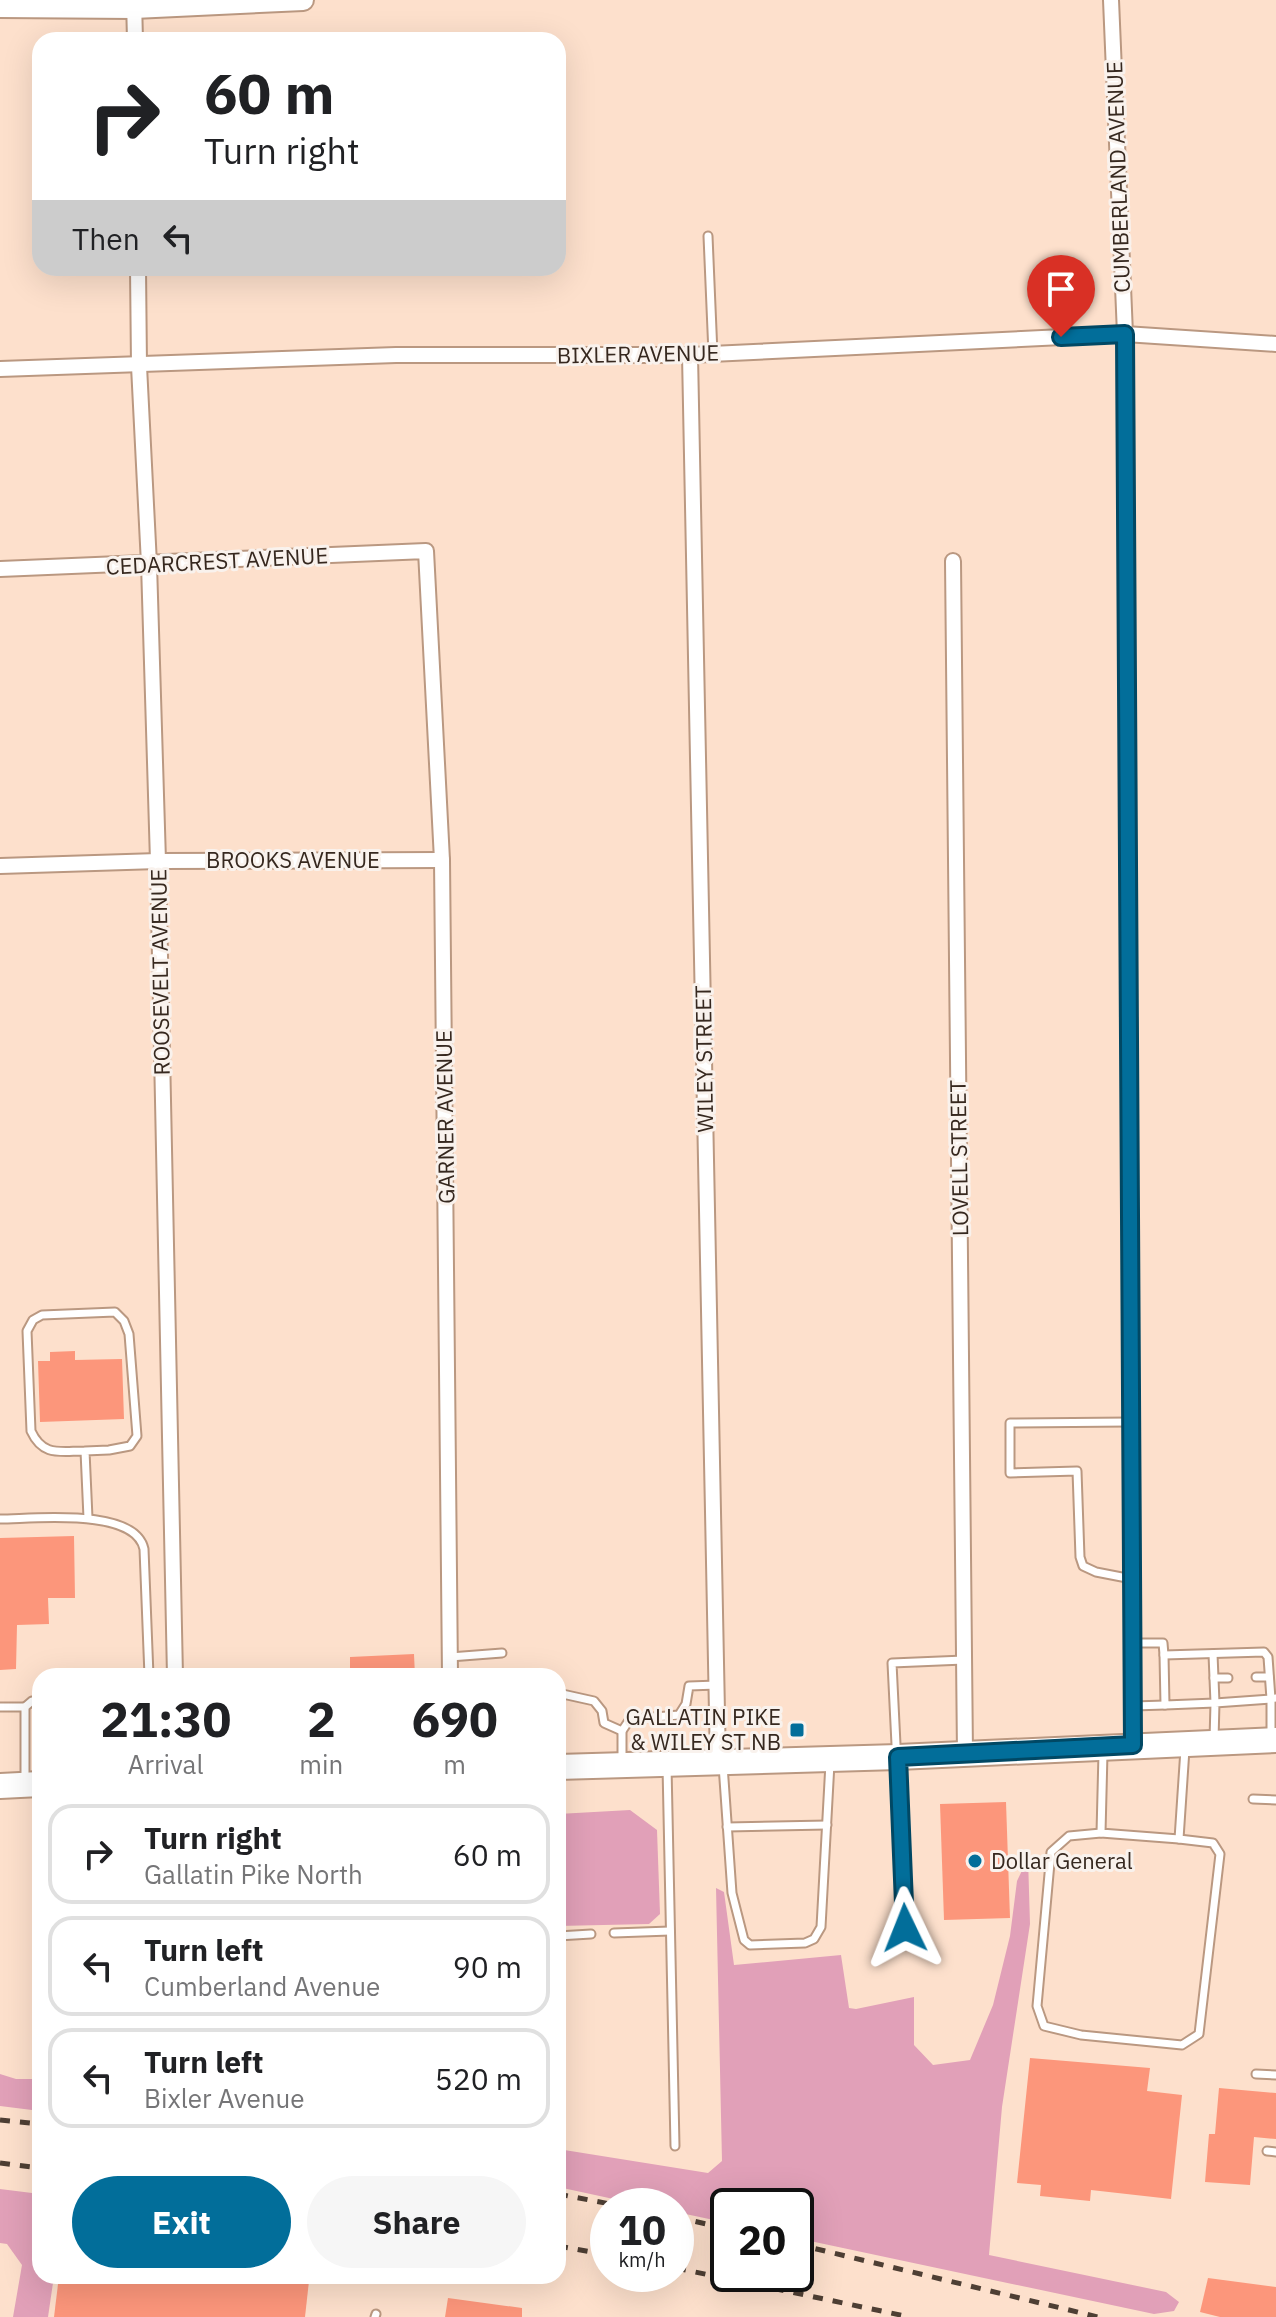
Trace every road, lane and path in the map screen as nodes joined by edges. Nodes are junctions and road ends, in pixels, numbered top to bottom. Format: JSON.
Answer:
{"nodes":[{"id":1,"x":303,"y":0,"type":"edge"},
{"id":2,"x":1111,"y":0,"type":"edge"},
{"id":3,"x":134,"y":4,"type":"edge"},
{"id":4,"x":0,"y":7,"type":"edge"},
{"id":5,"x":135,"y":32,"type":"edge"},
{"id":6,"x":708,"y":236,"type":"dead end"},
{"id":7,"x":138,"y":276,"type":"edge"},
{"id":8,"x":1125,"y":334,"type":"junction"},
{"id":9,"x":1276,"y":344,"type":"edge"},
{"id":10,"x":713,"y":354,"type":"junction"},
{"id":11,"x":690,"y":355,"type":"junction"},
{"id":12,"x":139,"y":366,"type":"junction"},
{"id":13,"x":0,"y":369,"type":"edge"},
{"id":14,"x":426,"y":559,"type":"joint"},
{"id":15,"x":953,"y":561,"type":"dead end"},
{"id":16,"x":149,"y":564,"type":"junction"},
{"id":17,"x":0,"y":569,"type":"edge"},
{"id":18,"x":442,"y":860,"type":"junction"},
{"id":19,"x":158,"y":861,"type":"junction"},
{"id":20,"x":0,"y":866,"type":"edge"},
{"id":21,"x":1130,"y":1422,"type":"junction"},
{"id":22,"x":85,"y":1451,"type":"junction"},
{"id":23,"x":88,"y":1518,"type":"junction"},
{"id":24,"x":0,"y":1519,"type":"edge"},
{"id":25,"x":1132,"y":1579,"type":"junction"},
{"id":26,"x":1132,"y":1643,"type":"junction"},
{"id":27,"x":502,"y":1653,"type":"dead end"},
{"id":28,"x":1213,"y":1654,"type":"junction"},
{"id":29,"x":1164,"y":1655,"type":"junction"},
{"id":30,"x":450,"y":1657,"type":"junction"},
{"id":31,"x":964,"y":1660,"type":"junction"},
{"id":32,"x":149,"y":1668,"type":"edge"},
{"id":33,"x":175,"y":1668,"type":"edge"},
{"id":34,"x":450,"y":1668,"type":"edge"},
{"id":35,"x":1256,"y":1677,"type":"dead end"},
{"id":36,"x":1269,"y":1677,"type":"junction"},
{"id":37,"x":1214,"y":1678,"type":"junction"},
{"id":38,"x":1228,"y":1678,"type":"dead end"},
{"id":39,"x":717,"y":1685,"type":"junction"},
{"id":40,"x":566,"y":1695,"type":"edge"},
{"id":41,"x":1274,"y":1698,"type":"edge"},
{"id":42,"x":32,"y":1701,"type":"edge"},
{"id":43,"x":1215,"y":1703,"type":"junction"},
{"id":44,"x":1165,"y":1705,"type":"junction"},
{"id":45,"x":1133,"y":1706,"type":"junction"},
{"id":46,"x":0,"y":1707,"type":"edge"},
{"id":47,"x":25,"y":1707,"type":"junction"},
{"id":48,"x":622,"y":1731,"type":"junction"},
{"id":49,"x":1274,"y":1740,"type":"edge"},
{"id":50,"x":1214,"y":1742,"type":"junction"},
{"id":51,"x":1185,"y":1743,"type":"junction"},
{"id":52,"x":1133,"y":1745,"type":"junction"},
{"id":53,"x":1103,"y":1747,"type":"junction"},
{"id":54,"x":965,"y":1754,"type":"junction"},
{"id":55,"x":898,"y":1757,"type":"junction"},
{"id":56,"x":831,"y":1759,"type":"junction"},
{"id":57,"x":720,"y":1763,"type":"junction"},
{"id":58,"x":667,"y":1764,"type":"junction"},
{"id":59,"x":622,"y":1765,"type":"junction"},
{"id":60,"x":566,"y":1767,"type":"edge"},
{"id":61,"x":32,"y":1774,"type":"edge"},
{"id":62,"x":32,"y":1784,"type":"edge"},
{"id":63,"x":0,"y":1786,"type":"edge"},
{"id":64,"x":1253,"y":1799,"type":"dead end"},
{"id":65,"x":1276,"y":1800,"type":"edge"},
{"id":66,"x":827,"y":1825,"type":"junction"},
{"id":67,"x":727,"y":1827,"type":"junction"},
{"id":68,"x":1101,"y":1833,"type":"junction"},
{"id":69,"x":1179,"y":1839,"type":"junction"},
{"id":70,"x":905,"y":1928,"type":"dead end"},
{"id":71,"x":670,"y":1931,"type":"junction"},
{"id":72,"x":614,"y":1933,"type":"dead end"},
{"id":73,"x":591,"y":1934,"type":"dead end"},
{"id":74,"x":566,"y":1936,"type":"edge"},
{"id":75,"x":1256,"y":2074,"type":"dead end"},
{"id":76,"x":1276,"y":2075,"type":"edge"},
{"id":77,"x":675,"y":2146,"type":"dead end"}],
"edges":[{"from":1,"to":3,"type":"street"},
{"from":2,"to":8,"type":"street","name":"CUMBERLAND AVENUE"},
{"from":3,"to":4,"type":"street"},
{"from":3,"to":5,"type":"street"},
{"from":6,"to":10,"type":"lane"},
{"from":7,"to":12,"type":"street","name":"ROOSEVELT AVENUE"},
{"from":8,"to":9,"type":"street","name":"BIXLER AVENUE"},
{"from":8,"to":10,"type":"street","name":"BIXLER AVENUE"},
{"from":8,"to":21,"type":"street","name":"CUMBERLAND AVENUE"},
{"from":10,"to":11,"type":"street","name":"BIXLER AVENUE"},
{"from":11,"to":12,"type":"street","name":"BIXLER AVENUE"},
{"from":11,"to":39,"type":"street","name":"WILEY STREET"},
{"from":12,"to":13,"type":"street","name":"BIXLER AVENUE"},
{"from":12,"to":16,"type":"street","name":"ROOSEVELT AVENUE"},
{"from":14,"to":16,"type":"street","name":"CEDARCREST AVENUE"},
{"from":14,"to":18,"type":"street","name":"GARNER AVENUE"},
{"from":15,"to":31,"type":"street","name":"LOVELL STREET"},
{"from":16,"to":17,"type":"street","name":"CEDARCREST AVENUE"},
{"from":16,"to":19,"type":"street","name":"ROOSEVELT AVENUE"},
{"from":18,"to":19,"type":"street","name":"BROOKS AVENUE"},
{"from":18,"to":30,"type":"street","name":"GARNER AVENUE"},
{"from":19,"to":20,"type":"street","name":"BROOKS AVENUE"},
{"from":19,"to":33,"type":"street","name":"ROOSEVELT AVENUE"},
{"from":21,"to":25,"type":"street","name":"CUMBERLAND AVENUE"},
{"from":21,"to":25,"type":"lane"},
{"from":22,"to":22,"type":"lane"},
{"from":22,"to":23,"type":"lane"},
{"from":23,"to":24,"type":"lane"},
{"from":23,"to":32,"type":"lane"},
{"from":25,"to":26,"type":"street","name":"CUMBERLAND AVENUE"},
{"from":26,"to":29,"type":"lane"},
{"from":26,"to":45,"type":"street","name":"CUMBERLAND AVENUE"},
{"from":27,"to":30,"type":"lane"},
{"from":28,"to":29,"type":"lane"},
{"from":28,"to":36,"type":"lane"},
{"from":28,"to":37,"type":"lane"},
{"from":29,"to":44,"type":"lane"},
{"from":30,"to":34,"type":"street","name":"GARNER AVENUE"},
{"from":31,"to":54,"type":"street","name":"LOVELL STREET"},
{"from":31,"to":55,"type":"lane"},
{"from":35,"to":36,"type":"lane"},
{"from":36,"to":41,"type":"lane"},
{"from":37,"to":38,"type":"lane"},
{"from":37,"to":43,"type":"lane"},
{"from":39,"to":48,"type":"lane"},
{"from":39,"to":57,"type":"street","name":"WILEY STREET"},
{"from":40,"to":48,"type":"lane"},
{"from":41,"to":43,"type":"lane"},
{"from":41,"to":49,"type":"lane"},
{"from":42,"to":47,"type":"lane"},
{"from":43,"to":44,"type":"lane"},
{"from":43,"to":50,"type":"lane"},
{"from":44,"to":45,"type":"lane"},
{"from":45,"to":52,"type":"street","name":"CUMBERLAND AVENUE"},
{"from":46,"to":47,"type":"lane"},
{"from":47,"to":61,"type":"lane"},
{"from":48,"to":59,"type":"lane"},
{"from":49,"to":50,"type":"main road"},
{"from":50,"to":51,"type":"main road"},
{"from":51,"to":52,"type":"main road"},
{"from":51,"to":69,"type":"lane"},
{"from":52,"to":53,"type":"main road"},
{"from":53,"to":54,"type":"main road"},
{"from":53,"to":68,"type":"lane"},
{"from":54,"to":55,"type":"main road"},
{"from":55,"to":56,"type":"main road"},
{"from":55,"to":70,"type":"lane"},
{"from":56,"to":57,"type":"main road"},
{"from":56,"to":66,"type":"lane"},
{"from":57,"to":58,"type":"main road"},
{"from":57,"to":67,"type":"lane"},
{"from":58,"to":59,"type":"main road"},
{"from":58,"to":71,"type":"lane"},
{"from":59,"to":60,"type":"main road"},
{"from":62,"to":63,"type":"main road"},
{"from":64,"to":65,"type":"lane"},
{"from":66,"to":67,"type":"lane"},
{"from":66,"to":67,"type":"lane"},
{"from":68,"to":69,"type":"lane"},
{"from":68,"to":69,"type":"lane"},
{"from":71,"to":72,"type":"lane"},
{"from":71,"to":77,"type":"lane"},
{"from":73,"to":74,"type":"lane"},
{"from":75,"to":76,"type":"lane"}]}
